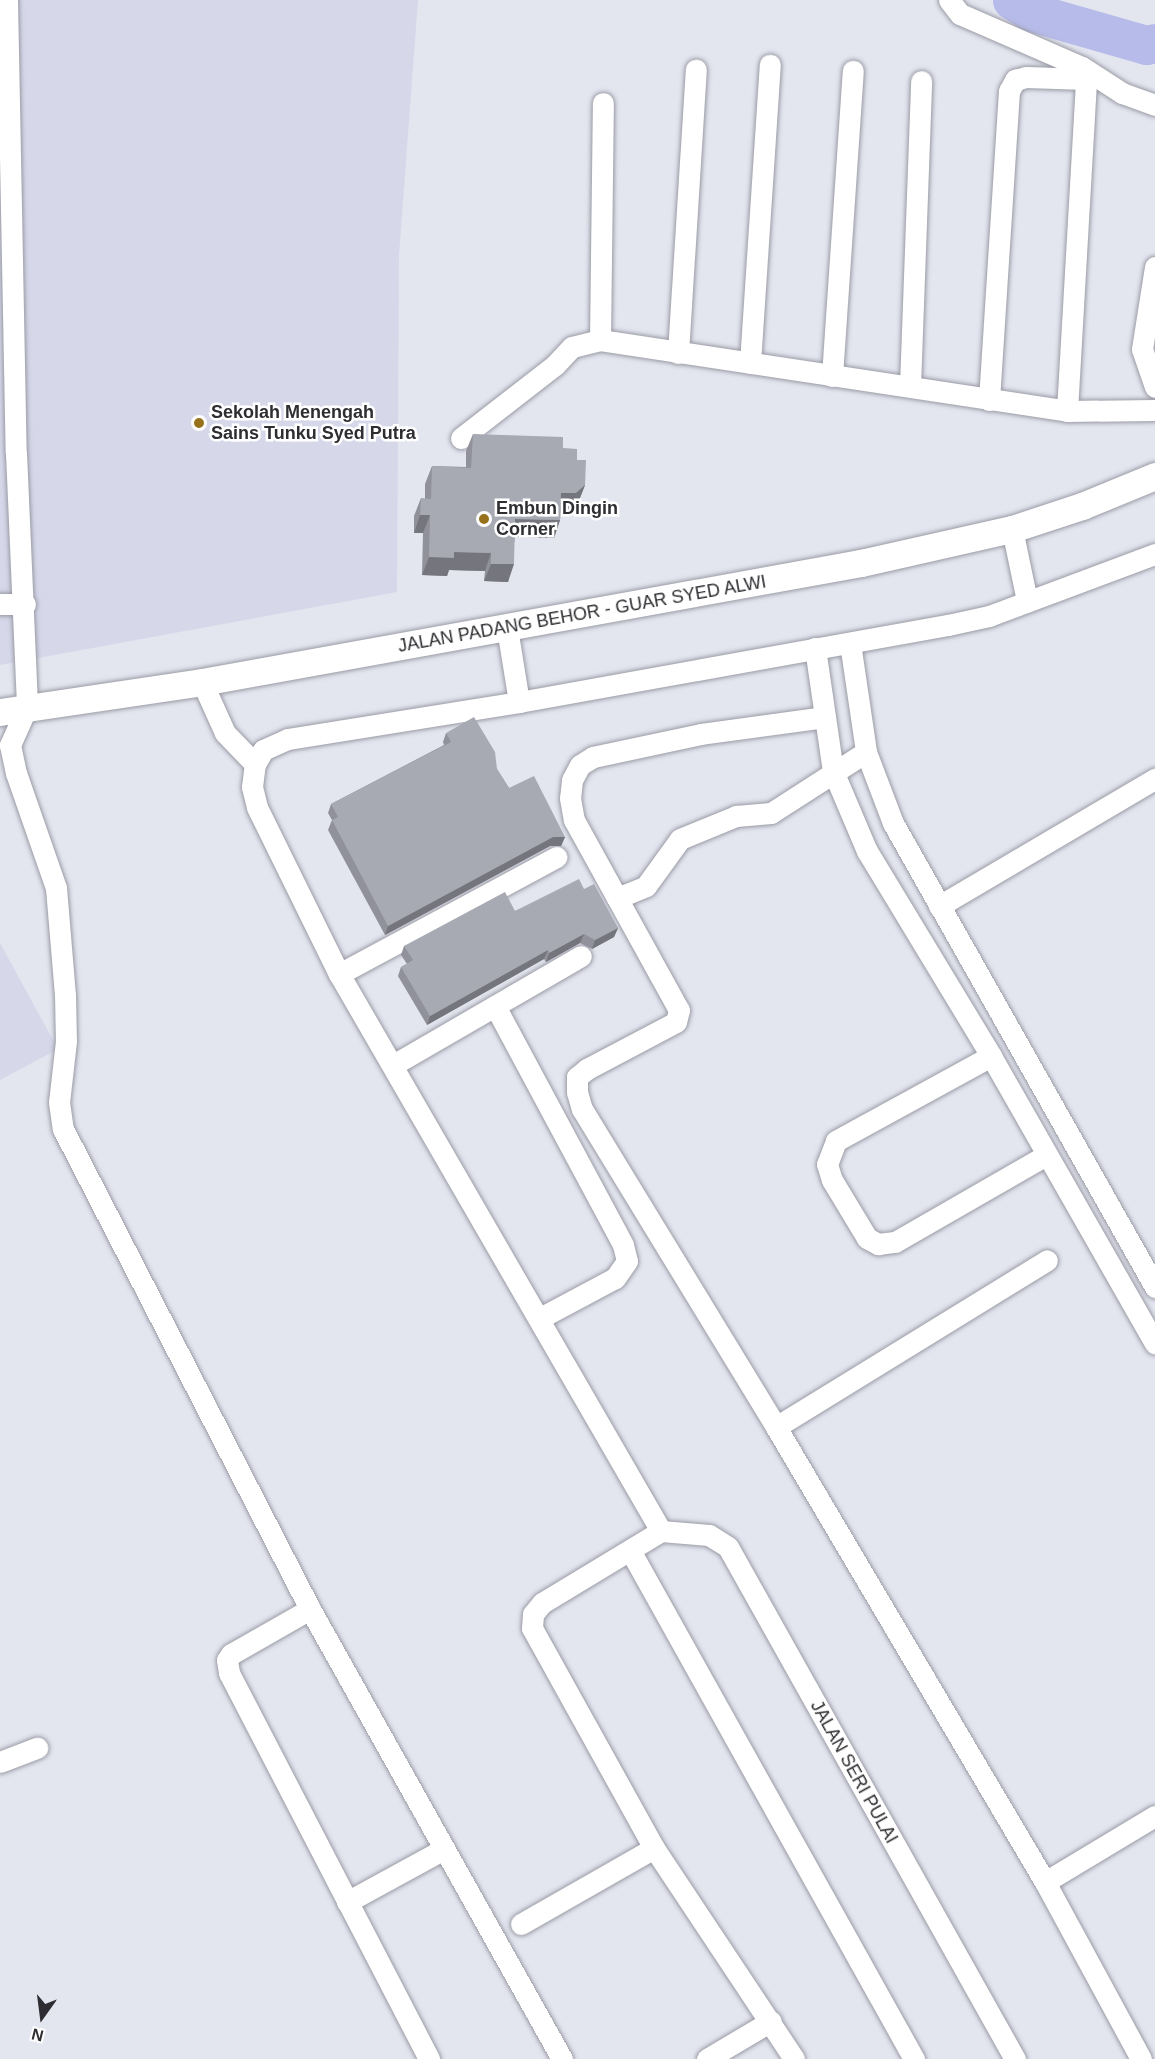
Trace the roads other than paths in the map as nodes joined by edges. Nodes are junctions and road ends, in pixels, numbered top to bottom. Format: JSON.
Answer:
{"nodes":[{"id":1,"x":7,"y":0,"type":"edge"},
{"id":2,"x":949,"y":0,"type":"edge"},
{"id":3,"x":770,"y":65,"type":"dead end"},
{"id":4,"x":696,"y":70,"type":"dead end"},
{"id":5,"x":853,"y":71,"type":"dead end"},
{"id":6,"x":1089,"y":77,"type":"junction"},
{"id":7,"x":921,"y":81,"type":"dead end"},
{"id":8,"x":603,"y":103,"type":"dead end"},
{"id":9,"x":1155,"y":105,"type":"edge"},
{"id":10,"x":6,"y":192,"type":"edge"},
{"id":11,"x":1155,"y":267,"type":"edge"},
{"id":12,"x":600,"y":340,"type":"junction"},
{"id":13,"x":678,"y":353,"type":"junction"},
{"id":14,"x":750,"y":363,"type":"junction"},
{"id":15,"x":832,"y":376,"type":"junction"},
{"id":16,"x":910,"y":386,"type":"junction"},
{"id":17,"x":1155,"y":387,"type":"edge"},
{"id":18,"x":989,"y":400,"type":"junction"},
{"id":19,"x":1155,"y":410,"type":"edge"},
{"id":20,"x":1067,"y":411,"type":"junction"},
{"id":21,"x":461,"y":438,"type":"dead end"},
{"id":22,"x":8,"y":453,"type":"edge"},
{"id":23,"x":1155,"y":476,"type":"edge"},
{"id":24,"x":1012,"y":529,"type":"junction"},
{"id":25,"x":1155,"y":554,"type":"edge"},
{"id":26,"x":1027,"y":601,"type":"junction"},
{"id":27,"x":0,"y":604,"type":"edge"},
{"id":28,"x":25,"y":604,"type":"junction"},
{"id":29,"x":507,"y":628,"type":"junction"},
{"id":30,"x":850,"y":643,"type":"junction"},
{"id":31,"x":815,"y":648,"type":"junction"},
{"id":32,"x":202,"y":682,"type":"junction"},
{"id":33,"x":519,"y":702,"type":"junction"},
{"id":34,"x":27,"y":707,"type":"junction"},
{"id":35,"x":0,"y":712,"type":"edge"},
{"id":36,"x":825,"y":717,"type":"junction"},
{"id":37,"x":866,"y":752,"type":"junction"},
{"id":38,"x":255,"y":764,"type":"junction"},
{"id":39,"x":833,"y":771,"type":"junction"},
{"id":40,"x":1155,"y":779,"type":"edge"},
{"id":41,"x":556,"y":857,"type":"dead end"},
{"id":42,"x":617,"y":898,"type":"junction"},
{"id":43,"x":939,"y":906,"type":"junction"},
{"id":44,"x":581,"y":956,"type":"dead end"},
{"id":45,"x":339,"y":974,"type":"junction"},
{"id":46,"x":495,"y":1006,"type":"junction"},
{"id":47,"x":992,"y":1056,"type":"junction"},
{"id":48,"x":393,"y":1065,"type":"junction"},
{"id":49,"x":1046,"y":1155,"type":"junction"},
{"id":50,"x":1147,"y":1252,"type":"edge"},
{"id":51,"x":1047,"y":1260,"type":"dead end"},
{"id":52,"x":1155,"y":1287,"type":"edge"},
{"id":53,"x":540,"y":1318,"type":"junction"},
{"id":54,"x":1155,"y":1344,"type":"edge"},
{"id":55,"x":776,"y":1427,"type":"junction"},
{"id":56,"x":661,"y":1531,"type":"junction"},
{"id":57,"x":631,"y":1552,"type":"junction"},
{"id":58,"x":310,"y":1609,"type":"junction"},
{"id":59,"x":37,"y":1748,"type":"dead end"},
{"id":60,"x":0,"y":1762,"type":"edge"},
{"id":61,"x":1155,"y":1816,"type":"edge"},
{"id":62,"x":654,"y":1848,"type":"junction"},
{"id":63,"x":444,"y":1849,"type":"junction"},
{"id":64,"x":1045,"y":1882,"type":"junction"},
{"id":65,"x":347,"y":1902,"type":"junction"},
{"id":66,"x":521,"y":1924,"type":"dead end"},
{"id":67,"x":771,"y":2021,"type":"junction"},
{"id":68,"x":429,"y":2059,"type":"edge"},
{"id":69,"x":562,"y":2059,"type":"edge"},
{"id":70,"x":708,"y":2059,"type":"edge"},
{"id":71,"x":794,"y":2059,"type":"edge"},
{"id":72,"x":914,"y":2059,"type":"edge"},
{"id":73,"x":1015,"y":2059,"type":"edge"},
{"id":74,"x":1141,"y":2059,"type":"edge"}],
"edges":[{"from":1,"to":10,"type":"street"},
{"from":2,"to":6,"type":"street"},
{"from":3,"to":14,"type":"street"},
{"from":4,"to":13,"type":"street"},
{"from":5,"to":15,"type":"street"},
{"from":6,"to":9,"type":"street"},
{"from":6,"to":18,"type":"street"},
{"from":6,"to":20,"type":"street"},
{"from":7,"to":16,"type":"street"},
{"from":8,"to":12,"type":"street"},
{"from":10,"to":22,"type":"street"},
{"from":11,"to":17,"type":"street"},
{"from":12,"to":13,"type":"street"},
{"from":12,"to":21,"type":"street"},
{"from":13,"to":14,"type":"street"},
{"from":14,"to":15,"type":"street"},
{"from":15,"to":16,"type":"street"},
{"from":16,"to":18,"type":"street"},
{"from":18,"to":20,"type":"street"},
{"from":19,"to":20,"type":"street"},
{"from":22,"to":28,"type":"street"},
{"from":23,"to":24,"type":"main road","name":"JALAN PADANG BEHOR - GUAR SYED ALWI"},
{"from":24,"to":26,"type":"street"},
{"from":24,"to":29,"type":"main road","name":"JALAN PADANG BEHOR - GUAR SYED ALWI"},
{"from":25,"to":26,"type":"street"},
{"from":26,"to":30,"type":"street"},
{"from":27,"to":28,"type":"street"},
{"from":28,"to":34,"type":"street"},
{"from":29,"to":32,"type":"main road","name":"JALAN PADANG BEHOR - GUAR SYED ALWI"},
{"from":29,"to":33,"type":"street"},
{"from":30,"to":31,"type":"street"},
{"from":30,"to":37,"type":"street"},
{"from":31,"to":33,"type":"street"},
{"from":31,"to":36,"type":"street"},
{"from":32,"to":34,"type":"main road","name":"JALAN PADANG BEHOR - GUAR SYED ALWI"},
{"from":32,"to":38,"type":"street"},
{"from":33,"to":38,"type":"street"},
{"from":34,"to":35,"type":"main road","name":"JALAN PADANG BEHOR - GUAR SYED ALWI"},
{"from":34,"to":58,"type":"street"},
{"from":36,"to":39,"type":"street"},
{"from":36,"to":42,"type":"street"},
{"from":37,"to":39,"type":"street"},
{"from":37,"to":43,"type":"street"},
{"from":38,"to":45,"type":"street"},
{"from":39,"to":42,"type":"street"},
{"from":39,"to":47,"type":"street"},
{"from":40,"to":43,"type":"street"},
{"from":41,"to":45,"type":"street"},
{"from":42,"to":55,"type":"street"},
{"from":43,"to":50,"type":"street"},
{"from":44,"to":46,"type":"street"},
{"from":45,"to":48,"type":"street"},
{"from":46,"to":48,"type":"street"},
{"from":46,"to":53,"type":"street"},
{"from":47,"to":49,"type":"street"},
{"from":47,"to":49,"type":"street"},
{"from":48,"to":53,"type":"street"},
{"from":49,"to":54,"type":"street"},
{"from":50,"to":52,"type":"street"},
{"from":51,"to":55,"type":"street"},
{"from":53,"to":56,"type":"street"},
{"from":55,"to":64,"type":"street"},
{"from":56,"to":57,"type":"street"},
{"from":56,"to":73,"type":"street","name":"JALAN SERI PULAI"},
{"from":57,"to":62,"type":"street"},
{"from":57,"to":72,"type":"street"},
{"from":58,"to":63,"type":"street"},
{"from":58,"to":65,"type":"street"},
{"from":59,"to":60,"type":"street"},
{"from":61,"to":64,"type":"street"},
{"from":62,"to":66,"type":"street"},
{"from":62,"to":67,"type":"street"},
{"from":63,"to":65,"type":"street"},
{"from":63,"to":69,"type":"street"},
{"from":64,"to":74,"type":"street"},
{"from":65,"to":68,"type":"street"},
{"from":67,"to":70,"type":"street"},
{"from":67,"to":71,"type":"street"}]}
